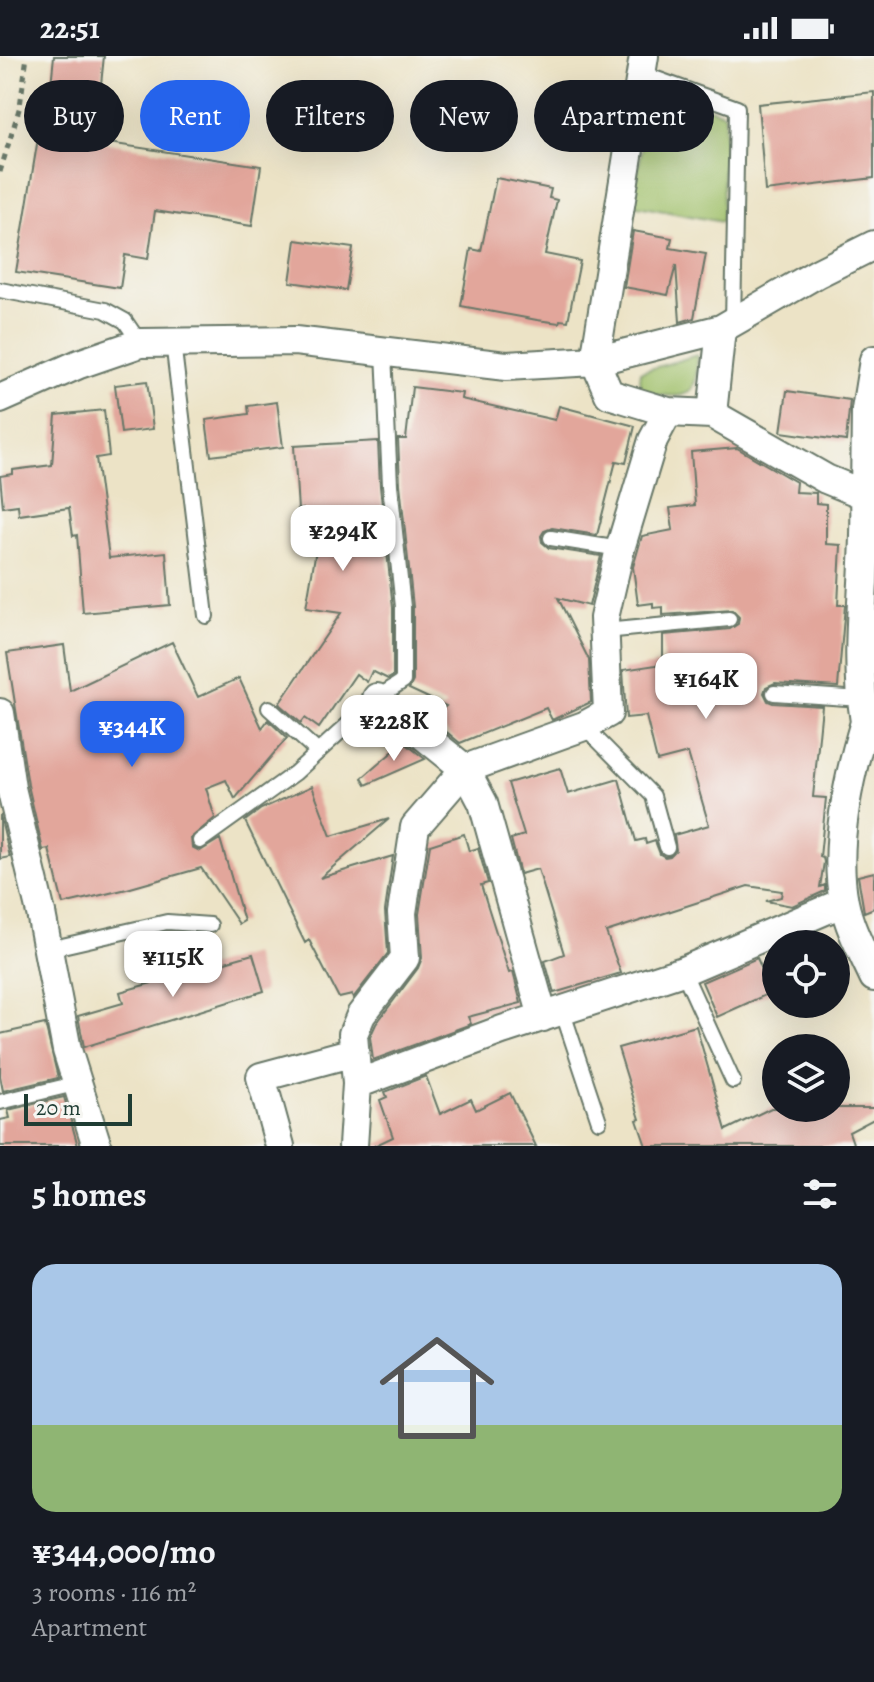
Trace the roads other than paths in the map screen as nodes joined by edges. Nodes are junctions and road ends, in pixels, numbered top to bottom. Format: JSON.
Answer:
{"nodes":[{"id":1,"x":644,"y":65,"type":"edge"},
{"id":2,"x":874,"y":245,"type":"edge"},
{"id":3,"x":0,"y":290,"type":"edge"},
{"id":4,"x":727,"y":326,"type":"junction"},
{"id":5,"x":173,"y":342,"type":"junction"},
{"id":6,"x":140,"y":343,"type":"junction"},
{"id":7,"x":384,"y":352,"type":"junction"},
{"id":8,"x":874,"y":360,"type":"edge"},
{"id":9,"x":595,"y":361,"type":"junction"},
{"id":10,"x":0,"y":399,"type":"edge"},
{"id":11,"x":668,"y":412,"type":"junction"},
{"id":12,"x":712,"y":414,"type":"junction"},
{"id":13,"x":865,"y":495,"type":"junction"},
{"id":14,"x":551,"y":538,"type":"dead end"},
{"id":15,"x":620,"y":549,"type":"junction"},
{"id":16,"x":206,"y":616,"type":"dead end"},
{"id":17,"x":729,"y":619,"type":"dead end"},
{"id":18,"x":605,"y":631,"type":"junction"},
{"id":19,"x":774,"y":693,"type":"dead end"},
{"id":20,"x":377,"y":698,"type":"junction"},
{"id":21,"x":269,"y":708,"type":"dead end"},
{"id":22,"x":0,"y":713,"type":"edge"},
{"id":23,"x":867,"y":714,"type":"edge"},
{"id":24,"x":584,"y":726,"type":"junction"},
{"id":25,"x":318,"y":752,"type":"junction"},
{"id":26,"x":465,"y":769,"type":"junction"},
{"id":27,"x":6,"y":789,"type":"edge"},
{"id":28,"x":200,"y":841,"type":"dead end"},
{"id":29,"x":667,"y":847,"type":"dead end"},
{"id":30,"x":844,"y":902,"type":"junction"},
{"id":31,"x":210,"y":925,"type":"dead end"},
{"id":32,"x":49,"y":949,"type":"junction"},
{"id":33,"x":683,"y":971,"type":"junction"},
{"id":34,"x":874,"y":977,"type":"edge"},
{"id":35,"x":552,"y":1013,"type":"junction"},
{"id":36,"x":354,"y":1052,"type":"junction"},
{"id":37,"x":733,"y":1081,"type":"dead end"},
{"id":38,"x":79,"y":1083,"type":"junction"},
{"id":39,"x":357,"y":1084,"type":"junction"},
{"id":40,"x":0,"y":1102,"type":"edge"},
{"id":41,"x":599,"y":1121,"type":"dead end"},
{"id":42,"x":97,"y":1146,"type":"edge"},
{"id":43,"x":280,"y":1146,"type":"edge"},
{"id":44,"x":353,"y":1146,"type":"edge"}],
"edges":[{"from":1,"to":4,"type":"lane"},
{"from":1,"to":9,"type":"street"},
{"from":2,"to":4,"type":"street"},
{"from":3,"to":6,"type":"lane"},
{"from":4,"to":9,"type":"street"},
{"from":4,"to":12,"type":"street"},
{"from":5,"to":6,"type":"street"},
{"from":5,"to":7,"type":"street"},
{"from":5,"to":16,"type":"lane"},
{"from":6,"to":10,"type":"street"},
{"from":7,"to":9,"type":"street"},
{"from":7,"to":20,"type":"lane"},
{"from":8,"to":13,"type":"street"},
{"from":9,"to":11,"type":"street"},
{"from":11,"to":12,"type":"street"},
{"from":11,"to":15,"type":"street"},
{"from":12,"to":13,"type":"street"},
{"from":13,"to":23,"type":"street"},
{"from":14,"to":15,"type":"lane"},
{"from":15,"to":18,"type":"street"},
{"from":17,"to":18,"type":"lane"},
{"from":18,"to":24,"type":"street"},
{"from":19,"to":23,"type":"lane"},
{"from":20,"to":25,"type":"lane"},
{"from":20,"to":26,"type":"street"},
{"from":21,"to":25,"type":"lane"},
{"from":22,"to":27,"type":"street"},
{"from":23,"to":30,"type":"street"},
{"from":24,"to":26,"type":"street"},
{"from":24,"to":29,"type":"lane"},
{"from":25,"to":28,"type":"lane"},
{"from":26,"to":35,"type":"street"},
{"from":26,"to":36,"type":"street"},
{"from":27,"to":32,"type":"street"},
{"from":30,"to":33,"type":"street"},
{"from":30,"to":34,"type":"street"},
{"from":31,"to":32,"type":"lane"},
{"from":32,"to":38,"type":"street"},
{"from":33,"to":35,"type":"street"},
{"from":33,"to":37,"type":"lane"},
{"from":35,"to":39,"type":"street"},
{"from":35,"to":41,"type":"lane"},
{"from":36,"to":39,"type":"street"},
{"from":36,"to":43,"type":"street"},
{"from":38,"to":40,"type":"lane"},
{"from":38,"to":42,"type":"street"},
{"from":39,"to":44,"type":"street"}]}
